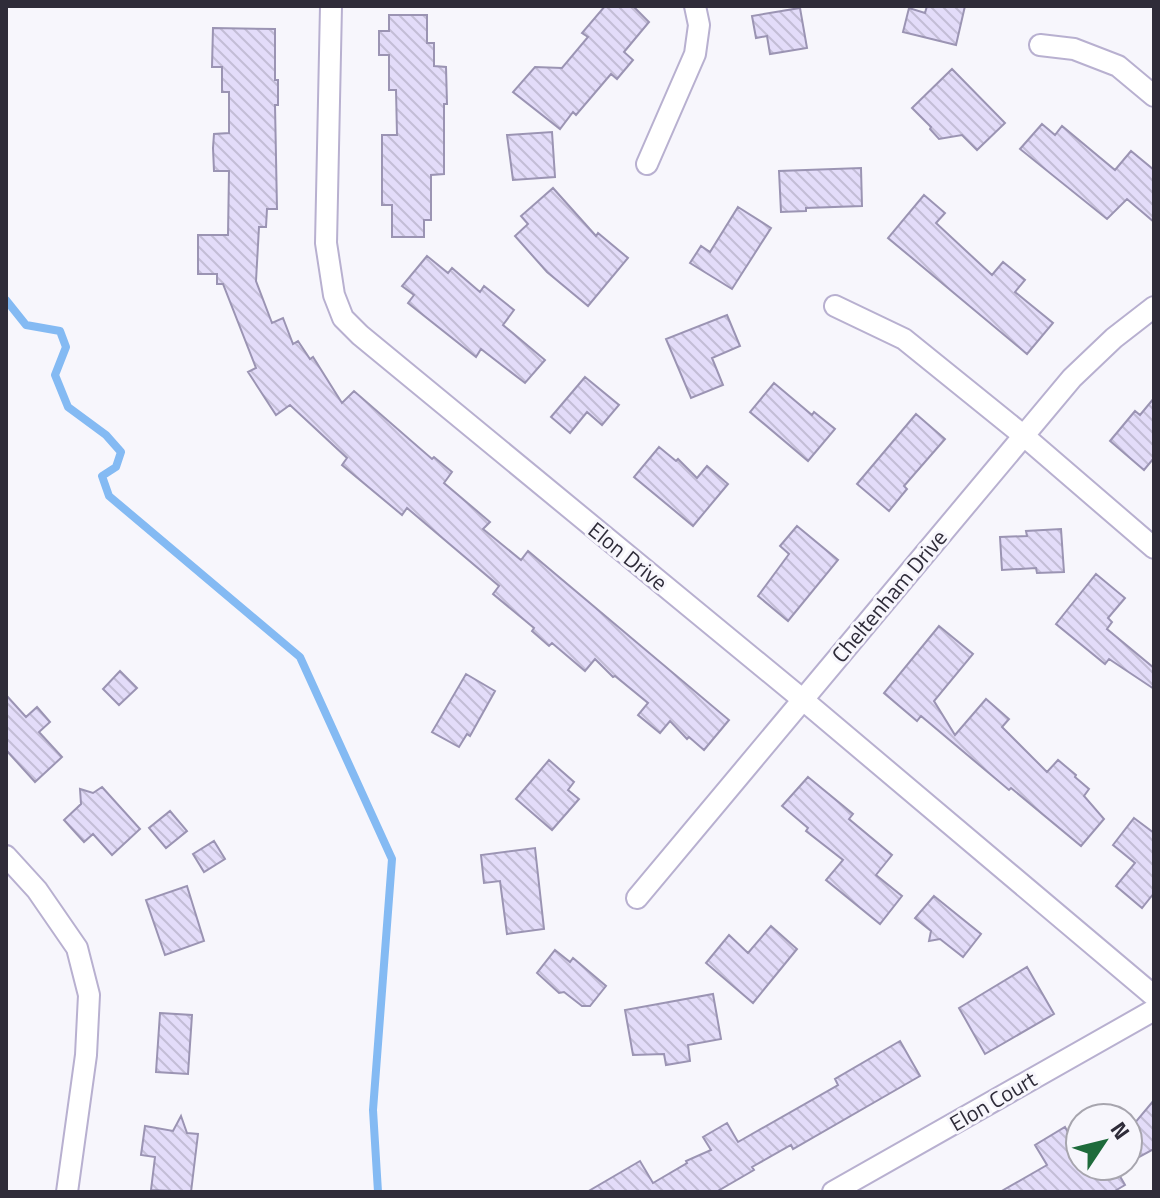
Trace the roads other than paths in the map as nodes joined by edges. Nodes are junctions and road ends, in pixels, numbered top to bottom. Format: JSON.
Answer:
{"nodes":[{"id":1,"x":331,"y":6,"type":"edge"},
{"id":2,"x":695,"y":6,"type":"edge"},
{"id":3,"x":1040,"y":45,"type":"dead end"},
{"id":4,"x":1154,"y":96,"type":"edge"},
{"id":5,"x":647,"y":164,"type":"dead end"},
{"id":6,"x":835,"y":306,"type":"dead end"},
{"id":7,"x":1154,"y":307,"type":"edge"},
{"id":8,"x":1024,"y":436,"type":"junction"},
{"id":9,"x":1154,"y":548,"type":"edge"},
{"id":10,"x":802,"y":699,"type":"junction"},
{"id":11,"x":6,"y":856,"type":"edge"},
{"id":12,"x":637,"y":898,"type":"dead end"},
{"id":13,"x":1154,"y":996,"type":"edge"},
{"id":14,"x":1154,"y":1010,"type":"edge"},
{"id":15,"x":67,"y":1192,"type":"edge"},
{"id":16,"x":833,"y":1192,"type":"edge"}],
"edges":[{"from":1,"to":10,"type":"street","name":"Elon Drive"},
{"from":2,"to":5,"type":"street"},
{"from":3,"to":4,"type":"street"},
{"from":6,"to":8,"type":"street"},
{"from":7,"to":8,"type":"street","name":"Cheltenham Drive"},
{"from":8,"to":9,"type":"street"},
{"from":8,"to":10,"type":"street","name":"Cheltenham Drive"},
{"from":10,"to":12,"type":"street","name":"Cheltenham Drive"},
{"from":10,"to":13,"type":"street","name":"Elon Drive"},
{"from":11,"to":15,"type":"street"},
{"from":14,"to":16,"type":"street","name":"Elon Court"}]}
